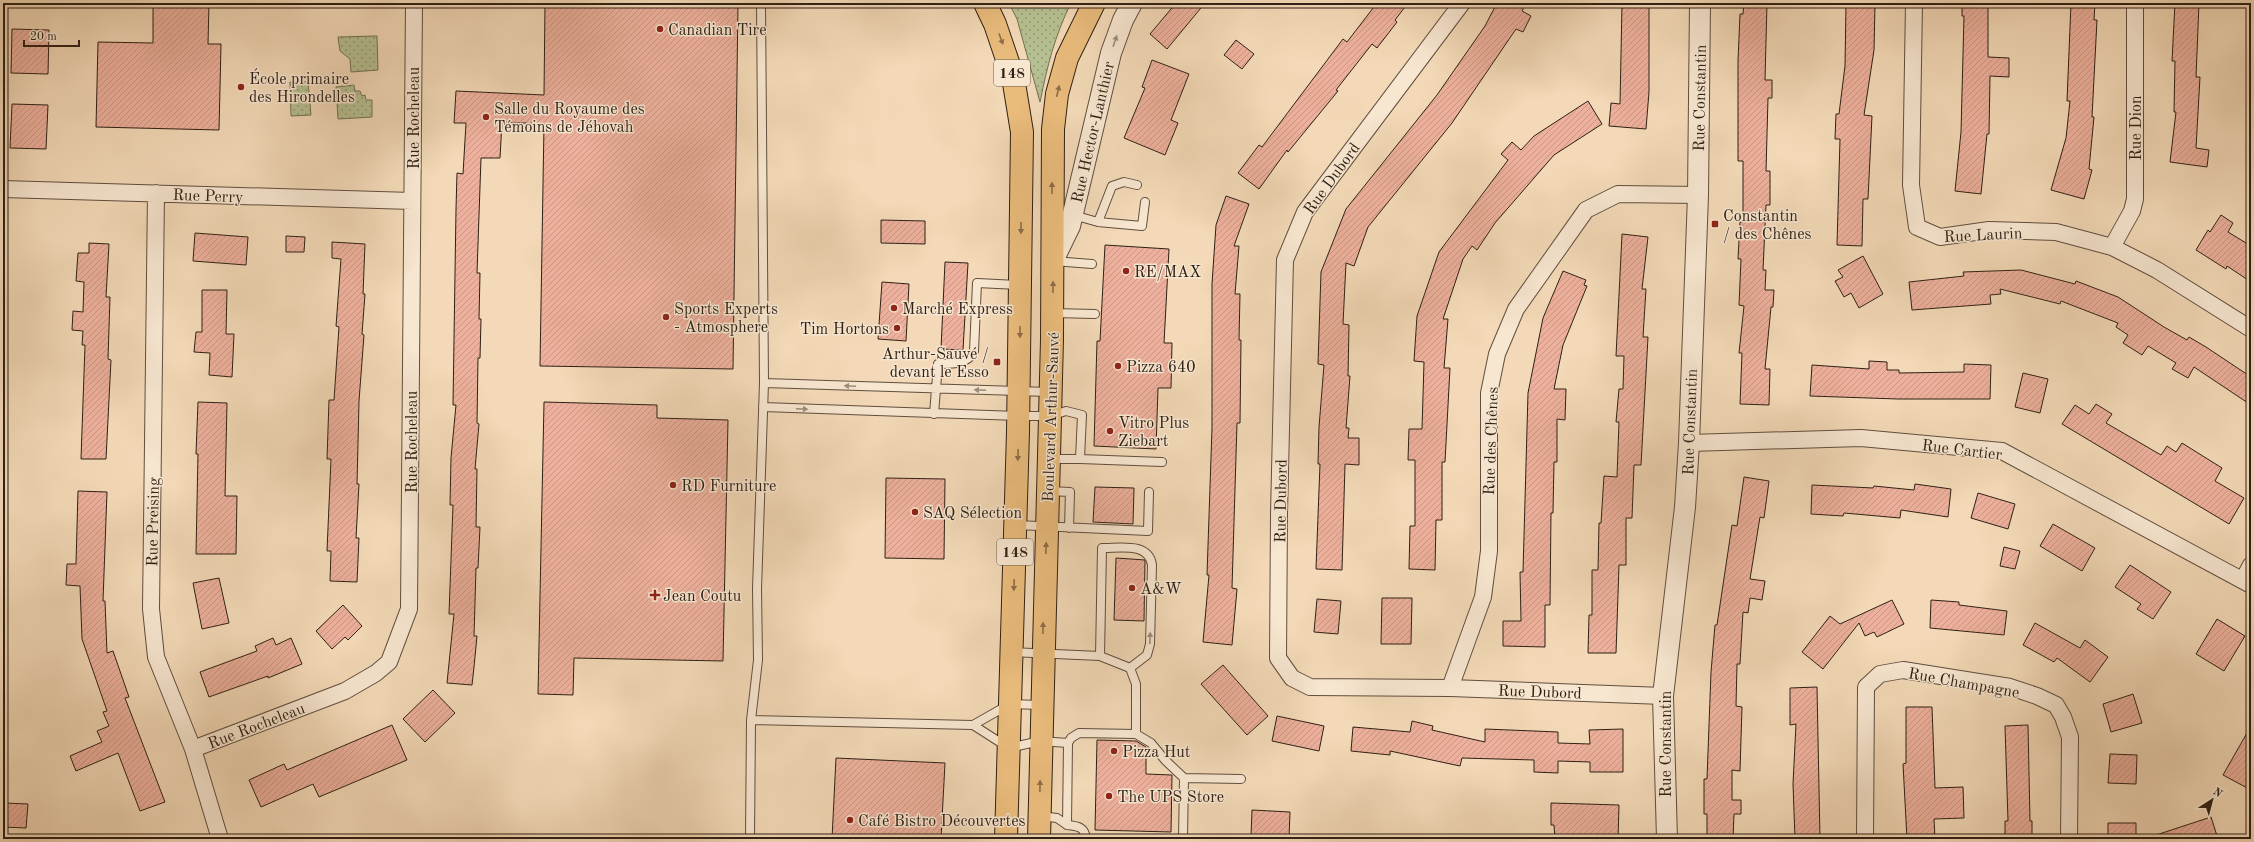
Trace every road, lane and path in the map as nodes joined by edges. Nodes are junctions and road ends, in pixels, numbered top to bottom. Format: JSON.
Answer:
{"nodes":[{"id":1,"x":414,"y":3,"type":"edge"},
{"id":2,"x":761,"y":3,"type":"edge"},
{"id":3,"x":985,"y":3,"type":"edge"},
{"id":4,"x":1094,"y":3,"type":"edge"},
{"id":5,"x":1132,"y":3,"type":"edge"},
{"id":6,"x":1462,"y":3,"type":"edge"},
{"id":7,"x":1700,"y":3,"type":"edge"},
{"id":8,"x":1914,"y":3,"type":"edge"},
{"id":9,"x":2135,"y":3,"type":"edge"},
{"id":10,"x":1137,"y":185,"type":"dead end"},
{"id":11,"x":3,"y":189,"type":"edge"},
{"id":12,"x":156,"y":193,"type":"junction"},
{"id":13,"x":1698,"y":195,"type":"junction"},
{"id":14,"x":412,"y":200,"type":"junction"},
{"id":15,"x":1145,"y":202,"type":"dead end"},
{"id":16,"x":1062,"y":214,"type":"junction"},
{"id":17,"x":1098,"y":222,"type":"junction"},
{"id":18,"x":2112,"y":247,"type":"junction"},
{"id":19,"x":1053,"y":262,"type":"junction"},
{"id":20,"x":1092,"y":264,"type":"dead end"},
{"id":21,"x":1021,"y":285,"type":"junction"},
{"id":22,"x":1053,"y":312,"type":"junction"},
{"id":23,"x":1095,"y":314,"type":"dead end"},
{"id":24,"x":2251,"y":329,"type":"edge"},
{"id":25,"x":764,"y":383,"type":"junction"},
{"id":26,"x":936,"y":388,"type":"junction"},
{"id":27,"x":1019,"y":391,"type":"junction"},
{"id":28,"x":1051,"y":392,"type":"junction"},
{"id":29,"x":762,"y":407,"type":"junction"},
{"id":30,"x":934,"y":414,"type":"junction"},
{"id":31,"x":1058,"y":414,"type":"junction"},
{"id":32,"x":1019,"y":416,"type":"junction"},
{"id":33,"x":1689,"y":443,"type":"junction"},
{"id":34,"x":1080,"y":459,"type":"junction"},
{"id":35,"x":1049,"y":460,"type":"junction"},
{"id":36,"x":1162,"y":462,"type":"dead end"},
{"id":37,"x":1048,"y":491,"type":"junction"},
{"id":38,"x":1149,"y":492,"type":"dead end"},
{"id":39,"x":1016,"y":525,"type":"junction"},
{"id":40,"x":1047,"y":527,"type":"junction"},
{"id":41,"x":1069,"y":528,"type":"junction"},
{"id":42,"x":2251,"y":565,"type":"edge"},
{"id":43,"x":2247,"y":582,"type":"edge"},
{"id":44,"x":1012,"y":652,"type":"junction"},
{"id":45,"x":1042,"y":654,"type":"junction"},
{"id":46,"x":1100,"y":656,"type":"junction"},
{"id":47,"x":1130,"y":668,"type":"junction"},
{"id":48,"x":1450,"y":688,"type":"junction"},
{"id":49,"x":1663,"y":696,"type":"junction"},
{"id":50,"x":1010,"y":704,"type":"junction"},
{"id":51,"x":1041,"y":705,"type":"junction"},
{"id":52,"x":751,"y":720,"type":"junction"},
{"id":53,"x":973,"y":725,"type":"junction"},
{"id":54,"x":1136,"y":734,"type":"junction"},
{"id":55,"x":1040,"y":741,"type":"junction"},
{"id":56,"x":1068,"y":743,"type":"junction"},
{"id":57,"x":1009,"y":748,"type":"junction"},
{"id":58,"x":193,"y":749,"type":"junction"},
{"id":59,"x":1184,"y":778,"type":"junction"},
{"id":60,"x":1241,"y":779,"type":"dead end"},
{"id":61,"x":1039,"y":816,"type":"junction"},
{"id":62,"x":1067,"y":825,"type":"junction"},
{"id":63,"x":220,"y":839,"type":"edge"},
{"id":64,"x":750,"y":839,"type":"edge"},
{"id":65,"x":1006,"y":839,"type":"edge"},
{"id":66,"x":1039,"y":839,"type":"edge"},
{"id":67,"x":1086,"y":839,"type":"edge"},
{"id":68,"x":1183,"y":839,"type":"edge"},
{"id":69,"x":1667,"y":839,"type":"edge"},
{"id":70,"x":1865,"y":839,"type":"edge"},
{"id":71,"x":2068,"y":839,"type":"edge"}],
"edges":[{"from":1,"to":14,"type":"street","name":"Rue Rocheleau"},
{"from":2,"to":25,"type":"lane"},
{"from":3,"to":21,"type":"main road","name":"Boulevard Arthur-Sauvé","number":"148","one_way":true},
{"from":16,"to":4,"type":"main road","name":"Boulevard Arthur-Sauvé","number":"148","one_way":true},
{"from":16,"to":5,"type":"street","name":"Rue Hector-Lanthier","one_way":true},
{"from":6,"to":48,"type":"street","name":"Rue Dubord"},
{"from":7,"to":13,"type":"street","name":"Rue Constantin"},
{"from":8,"to":18,"type":"street","name":"Rue Laurin"},
{"from":9,"to":18,"type":"street","name":"Rue Dion"},
{"from":10,"to":17,"type":"lane"},
{"from":11,"to":12,"type":"street","name":"Rue Perry"},
{"from":12,"to":14,"type":"street","name":"Rue Perry"},
{"from":12,"to":58,"type":"street","name":"Rue Preising"},
{"from":13,"to":33,"type":"street","name":"Rue Constantin"},
{"from":13,"to":48,"type":"street","name":"Rue des Chênes"},
{"from":14,"to":58,"type":"street","name":"Rue Rocheleau"},
{"from":15,"to":17,"type":"lane"},
{"from":16,"to":17,"type":"lane"},
{"from":16,"to":19,"type":"main road","name":"Boulevard Arthur-Sauvé","number":"148"},
{"from":18,"to":24,"type":"street","name":"Rue Laurin"},
{"from":19,"to":20,"type":"lane"},
{"from":22,"to":19,"type":"main road","name":"Boulevard Arthur-Sauvé","number":"148","one_way":true},
{"from":21,"to":26,"type":"lane"},
{"from":21,"to":27,"type":"main road","name":"Boulevard Arthur-Sauvé","number":"148","one_way":true},
{"from":22,"to":23,"type":"lane"},
{"from":22,"to":28,"type":"main road","name":"Boulevard Arthur-Sauvé","number":"148"},
{"from":26,"to":25,"type":"lane","one_way":true},
{"from":25,"to":29,"type":"lane"},
{"from":27,"to":26,"type":"lane","one_way":true},
{"from":26,"to":30,"type":"lane"},
{"from":27,"to":28,"type":"lane"},
{"from":27,"to":32,"type":"main road","name":"Boulevard Arthur-Sauvé","number":"148"},
{"from":28,"to":31,"type":"main road","name":"Boulevard Arthur-Sauvé","number":"148"},
{"from":29,"to":30,"type":"lane","one_way":true},
{"from":29,"to":52,"type":"lane"},
{"from":30,"to":32,"type":"lane"},
{"from":31,"to":32,"type":"lane"},
{"from":31,"to":34,"type":"lane"},
{"from":31,"to":35,"type":"main road","name":"Boulevard Arthur-Sauvé","number":"148"},
{"from":32,"to":39,"type":"main road","name":"Boulevard Arthur-Sauvé","number":"148","one_way":true},
{"from":33,"to":43,"type":"street","name":"Rue Cartier"},
{"from":33,"to":49,"type":"street","name":"Rue Constantin"},
{"from":34,"to":35,"type":"lane"},
{"from":34,"to":36,"type":"lane"},
{"from":35,"to":37,"type":"main road","name":"Boulevard Arthur-Sauvé","number":"148"},
{"from":37,"to":40,"type":"main road","name":"Boulevard Arthur-Sauvé","number":"148"},
{"from":37,"to":41,"type":"lane"},
{"from":38,"to":41,"type":"lane"},
{"from":39,"to":40,"type":"lane"},
{"from":39,"to":44,"type":"main road","name":"Boulevard Arthur-Sauvé","number":"148","one_way":true},
{"from":40,"to":41,"type":"lane"},
{"from":45,"to":40,"type":"main road","name":"Boulevard Arthur-Sauvé","number":"148","one_way":true},
{"from":42,"to":43,"type":"street"},
{"from":44,"to":45,"type":"lane"},
{"from":44,"to":50,"type":"main road","name":"Boulevard Arthur-Sauvé","number":"148"},
{"from":45,"to":46,"type":"lane"},
{"from":45,"to":51,"type":"main road","name":"Boulevard Arthur-Sauvé","number":"148"},
{"from":46,"to":47,"type":"lane"},
{"from":47,"to":46,"type":"lane","one_way":true},
{"from":47,"to":54,"type":"lane"},
{"from":48,"to":49,"type":"street","name":"Rue Dubord"},
{"from":49,"to":69,"type":"street","name":"Rue Constantin"},
{"from":50,"to":51,"type":"lane"},
{"from":50,"to":53,"type":"lane"},
{"from":50,"to":57,"type":"main road","name":"Boulevard Arthur-Sauvé","number":"148"},
{"from":51,"to":55,"type":"main road","name":"Boulevard Arthur-Sauvé","number":"148"},
{"from":52,"to":53,"type":"lane"},
{"from":52,"to":64,"type":"lane"},
{"from":53,"to":57,"type":"lane"},
{"from":54,"to":56,"type":"lane"},
{"from":54,"to":59,"type":"lane"},
{"from":55,"to":56,"type":"lane"},
{"from":55,"to":57,"type":"lane"},
{"from":61,"to":55,"type":"main road","name":"Boulevard Arthur-Sauvé","number":"148","one_way":true},
{"from":56,"to":62,"type":"lane"},
{"from":57,"to":65,"type":"main road","name":"Boulevard Arthur-Sauvé","number":"148"},
{"from":58,"to":63,"type":"street","name":"Rue Preising"},
{"from":59,"to":60,"type":"lane"},
{"from":59,"to":68,"type":"lane"},
{"from":61,"to":62,"type":"lane"},
{"from":61,"to":66,"type":"main road","name":"Boulevard Arthur-Sauvé","number":"148"},
{"from":62,"to":67,"type":"lane"},
{"from":70,"to":71,"type":"street","name":"Rue Champagne"}]}
